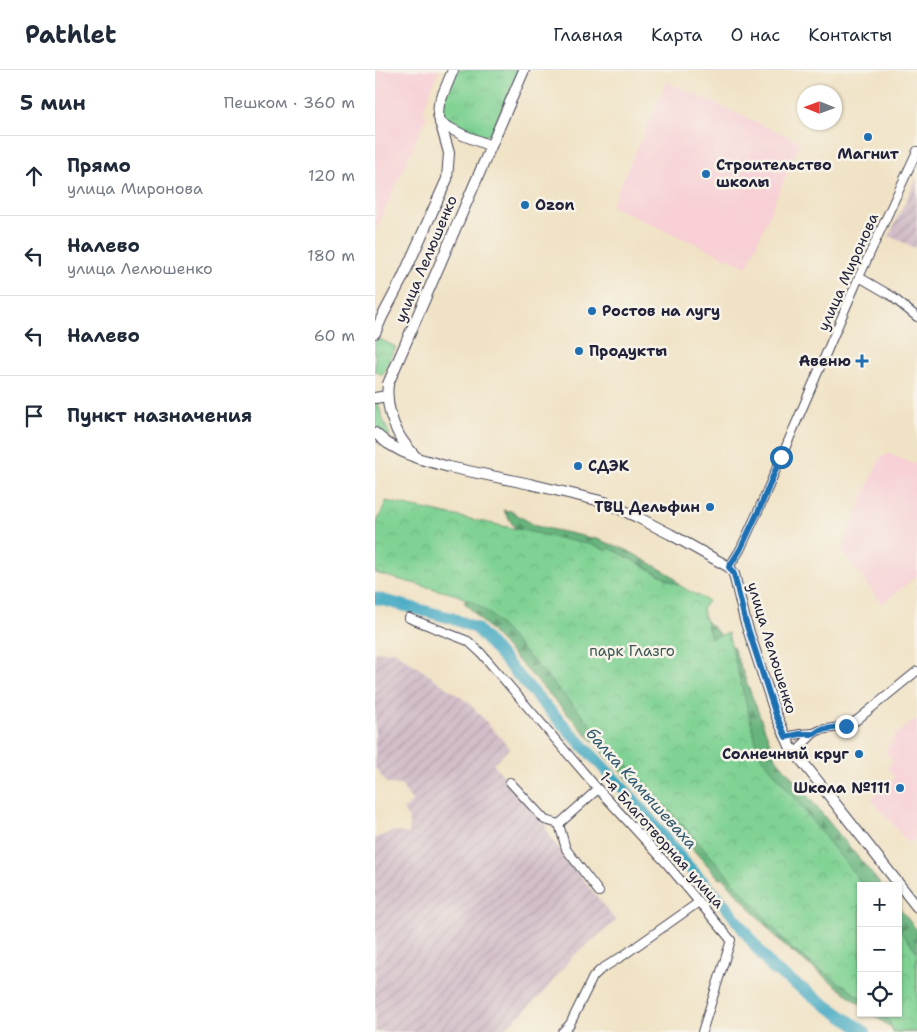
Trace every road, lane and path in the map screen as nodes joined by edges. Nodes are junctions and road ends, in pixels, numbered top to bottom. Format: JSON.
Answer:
{"nodes":[{"id":1,"x":453,"y":70,"type":"edge"},
{"id":2,"x":524,"y":70,"type":"edge"},
{"id":3,"x":440,"y":124,"type":"junction"},
{"id":4,"x":491,"y":146,"type":"junction"},
{"id":5,"x":917,"y":151,"type":"edge"},
{"id":6,"x":859,"y":277,"type":"junction"},
{"id":7,"x":917,"y":317,"type":"edge"},
{"id":8,"x":375,"y":333,"type":"edge"},
{"id":9,"x":387,"y":396,"type":"junction"},
{"id":10,"x":375,"y":398,"type":"edge"},
{"id":11,"x":375,"y":433,"type":"edge"},
{"id":12,"x":417,"y":458,"type":"junction"},
{"id":13,"x":729,"y":567,"type":"junction"},
{"id":14,"x":409,"y":618,"type":"dead end"},
{"id":15,"x":917,"y":671,"type":"edge"},
{"id":16,"x":814,"y":734,"type":"junction"},
{"id":17,"x":786,"y":737,"type":"junction"},
{"id":18,"x":796,"y":754,"type":"junction"},
{"id":19,"x":510,"y":782,"type":"dead end"},
{"id":20,"x":598,"y":789,"type":"junction"},
{"id":21,"x":559,"y":824,"type":"junction"},
{"id":22,"x":599,"y":892,"type":"dead end"},
{"id":23,"x":699,"y":902,"type":"junction"},
{"id":24,"x":917,"y":907,"type":"edge"},
{"id":25,"x":562,"y":1032,"type":"edge"},
{"id":26,"x":702,"y":1032,"type":"edge"}],
"edges":[{"from":1,"to":3,"type":"street","name":"улица Лелюшенко"},
{"from":2,"to":4,"type":"street","name":"улица Лелюшенко"},
{"from":3,"to":4,"type":"street"},
{"from":3,"to":8,"type":"street","name":"улица Лелюшенко"},
{"from":4,"to":9,"type":"street","name":"улица Лелюшенко"},
{"from":5,"to":6,"type":"street","name":"улица Миронова"},
{"from":6,"to":7,"type":"street"},
{"from":6,"to":13,"type":"street","name":"улица Миронова"},
{"from":9,"to":10,"type":"street"},
{"from":9,"to":12,"type":"street","name":"улица Лелюшенко"},
{"from":11,"to":12,"type":"street"},
{"from":12,"to":13,"type":"street"},
{"from":13,"to":17,"type":"street","name":"улица Лелюшенко"},
{"from":14,"to":20,"type":"street","name":"1-я Благотворная улица"},
{"from":15,"to":16,"type":"street"},
{"from":16,"to":17,"type":"street"},
{"from":16,"to":18,"type":"street"},
{"from":17,"to":18,"type":"street","name":"улица Лелюшенко"},
{"from":18,"to":24,"type":"street","name":"улица Лелюшенко"},
{"from":19,"to":21,"type":"street"},
{"from":20,"to":21,"type":"street"},
{"from":20,"to":23,"type":"street","name":"1-я Благотворная улица"},
{"from":21,"to":22,"type":"street"},
{"from":23,"to":25,"type":"street"},
{"from":23,"to":26,"type":"street","name":"1-я Благотворная улица"}]}
